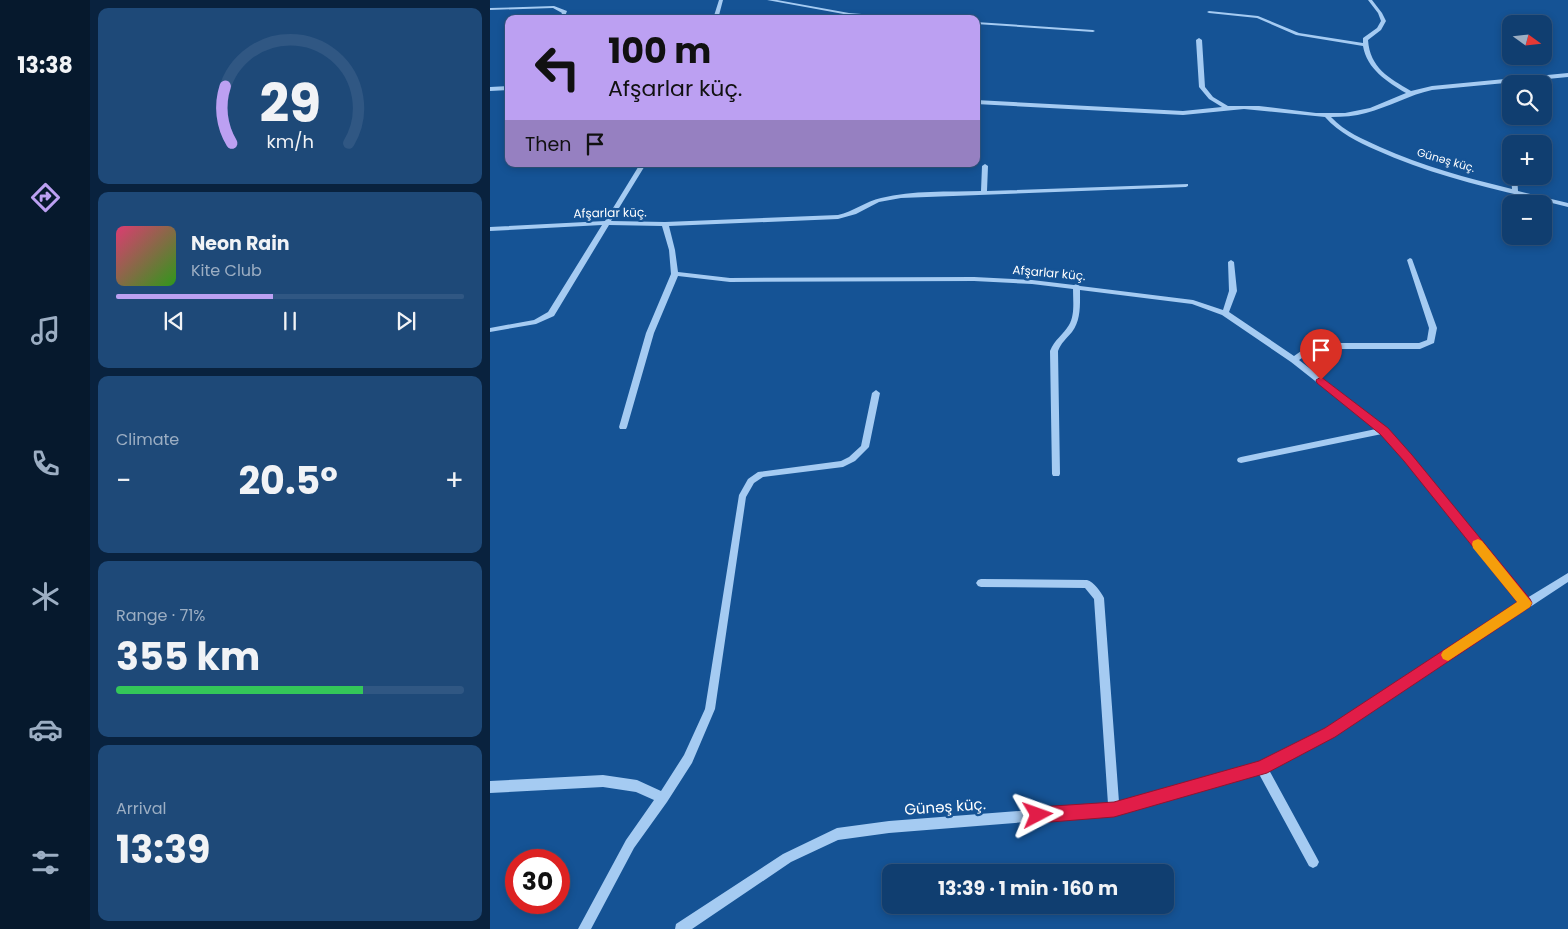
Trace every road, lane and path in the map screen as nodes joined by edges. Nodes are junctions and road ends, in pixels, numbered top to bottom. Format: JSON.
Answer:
{"nodes":[{"id":1,"x":721,"y":0,"type":"edge"},
{"id":2,"x":769,"y":0,"type":"edge"},
{"id":3,"x":1370,"y":0,"type":"edge"},
{"id":4,"x":490,"y":9,"type":"edge"},
{"id":5,"x":1209,"y":12,"type":"dead end"},
{"id":6,"x":563,"y":15,"type":"edge"},
{"id":7,"x":716,"y":15,"type":"edge"},
{"id":8,"x":864,"y":15,"type":"edge"},
{"id":9,"x":980,"y":23,"type":"edge"},
{"id":10,"x":1094,"y":31,"type":"dead end"},
{"id":11,"x":1199,"y":40,"type":"dead end"},
{"id":12,"x":1365,"y":45,"type":"junction"},
{"id":13,"x":1568,"y":75,"type":"edge"},
{"id":14,"x":505,"y":88,"type":"edge"},
{"id":15,"x":490,"y":89,"type":"edge"},
{"id":16,"x":1410,"y":93,"type":"junction"},
{"id":17,"x":980,"y":102,"type":"edge"},
{"id":18,"x":1226,"y":107,"type":"junction"},
{"id":19,"x":1328,"y":117,"type":"junction"},
{"id":20,"x":985,"y":166,"type":"dead end"},
{"id":21,"x":640,"y":167,"type":"edge"},
{"id":22,"x":1186,"y":185,"type":"dead end"},
{"id":23,"x":1515,"y":185,"type":"edge"},
{"id":24,"x":1515,"y":191,"type":"junction"},
{"id":25,"x":984,"y":193,"type":"junction"},
{"id":26,"x":1568,"y":205,"type":"edge"},
{"id":27,"x":606,"y":223,"type":"junction"},
{"id":28,"x":665,"y":224,"type":"junction"},
{"id":29,"x":490,"y":228,"type":"edge"},
{"id":30,"x":1410,"y":260,"type":"dead end"},
{"id":31,"x":1231,"y":262,"type":"dead end"},
{"id":32,"x":675,"y":274,"type":"junction"},
{"id":33,"x":1077,"y":286,"type":"junction"},
{"id":34,"x":1225,"y":314,"type":"junction"},
{"id":35,"x":490,"y":330,"type":"edge"},
{"id":36,"x":1294,"y":360,"type":"junction"},
{"id":37,"x":876,"y":393,"type":"dead end"},
{"id":38,"x":623,"y":428,"type":"dead end"},
{"id":39,"x":1384,"y":431,"type":"junction"},
{"id":40,"x":1240,"y":460,"type":"dead end"},
{"id":41,"x":1056,"y":474,"type":"dead end"},
{"id":42,"x":1568,"y":577,"type":"edge"},
{"id":43,"x":981,"y":584,"type":"dead end"},
{"id":44,"x":1526,"y":603,"type":"junction"},
{"id":45,"x":1262,"y":768,"type":"junction"},
{"id":46,"x":490,"y":787,"type":"edge"},
{"id":47,"x":664,"y":798,"type":"junction"},
{"id":48,"x":1114,"y":809,"type":"junction"},
{"id":49,"x":1313,"y":862,"type":"dead end"},
{"id":50,"x":584,"y":929,"type":"edge"},
{"id":51,"x":681,"y":929,"type":"edge"}],
"edges":[{"from":1,"to":7,"type":"street"},
{"from":2,"to":8,"type":"street"},
{"from":3,"to":12,"type":"street"},
{"from":4,"to":6,"type":"street"},
{"from":5,"to":12,"type":"street"},
{"from":9,"to":10,"type":"street"},
{"from":11,"to":18,"type":"street"},
{"from":12,"to":16,"type":"street"},
{"from":13,"to":16,"type":"street"},
{"from":14,"to":15,"type":"street"},
{"from":16,"to":19,"type":"street"},
{"from":17,"to":18,"type":"street"},
{"from":18,"to":19,"type":"street"},
{"from":19,"to":24,"type":"street","name":"Günəş küç."},
{"from":20,"to":25,"type":"street"},
{"from":21,"to":27,"type":"street"},
{"from":22,"to":25,"type":"street","name":"Afşarlar küç."},
{"from":23,"to":24,"type":"street"},
{"from":24,"to":26,"type":"street","name":"Günəş küç."},
{"from":25,"to":28,"type":"street","name":"Afşarlar küç."},
{"from":27,"to":28,"type":"street","name":"Afşarlar küç."},
{"from":27,"to":29,"type":"street","name":"Afşarlar küç."},
{"from":27,"to":35,"type":"street"},
{"from":28,"to":32,"type":"street"},
{"from":30,"to":36,"type":"street"},
{"from":31,"to":34,"type":"street"},
{"from":32,"to":33,"type":"street","name":"Afşarlar küç."},
{"from":32,"to":38,"type":"street"},
{"from":33,"to":34,"type":"street","name":"Afşarlar küç."},
{"from":33,"to":41,"type":"street"},
{"from":34,"to":36,"type":"street","name":"Afşarlar küç."},
{"from":36,"to":39,"type":"street","name":"Afşarlar küç."},
{"from":37,"to":47,"type":"street"},
{"from":39,"to":40,"type":"street"},
{"from":39,"to":44,"type":"street","name":"Afşarlar küç."},
{"from":42,"to":44,"type":"street","name":"Günəş küç."},
{"from":43,"to":48,"type":"street"},
{"from":44,"to":45,"type":"street","name":"Günəş küç."},
{"from":45,"to":48,"type":"street","name":"Günəş küç."},
{"from":45,"to":49,"type":"street"},
{"from":46,"to":47,"type":"street"},
{"from":47,"to":50,"type":"street"},
{"from":48,"to":51,"type":"street","name":"Günəş küç."}]}
